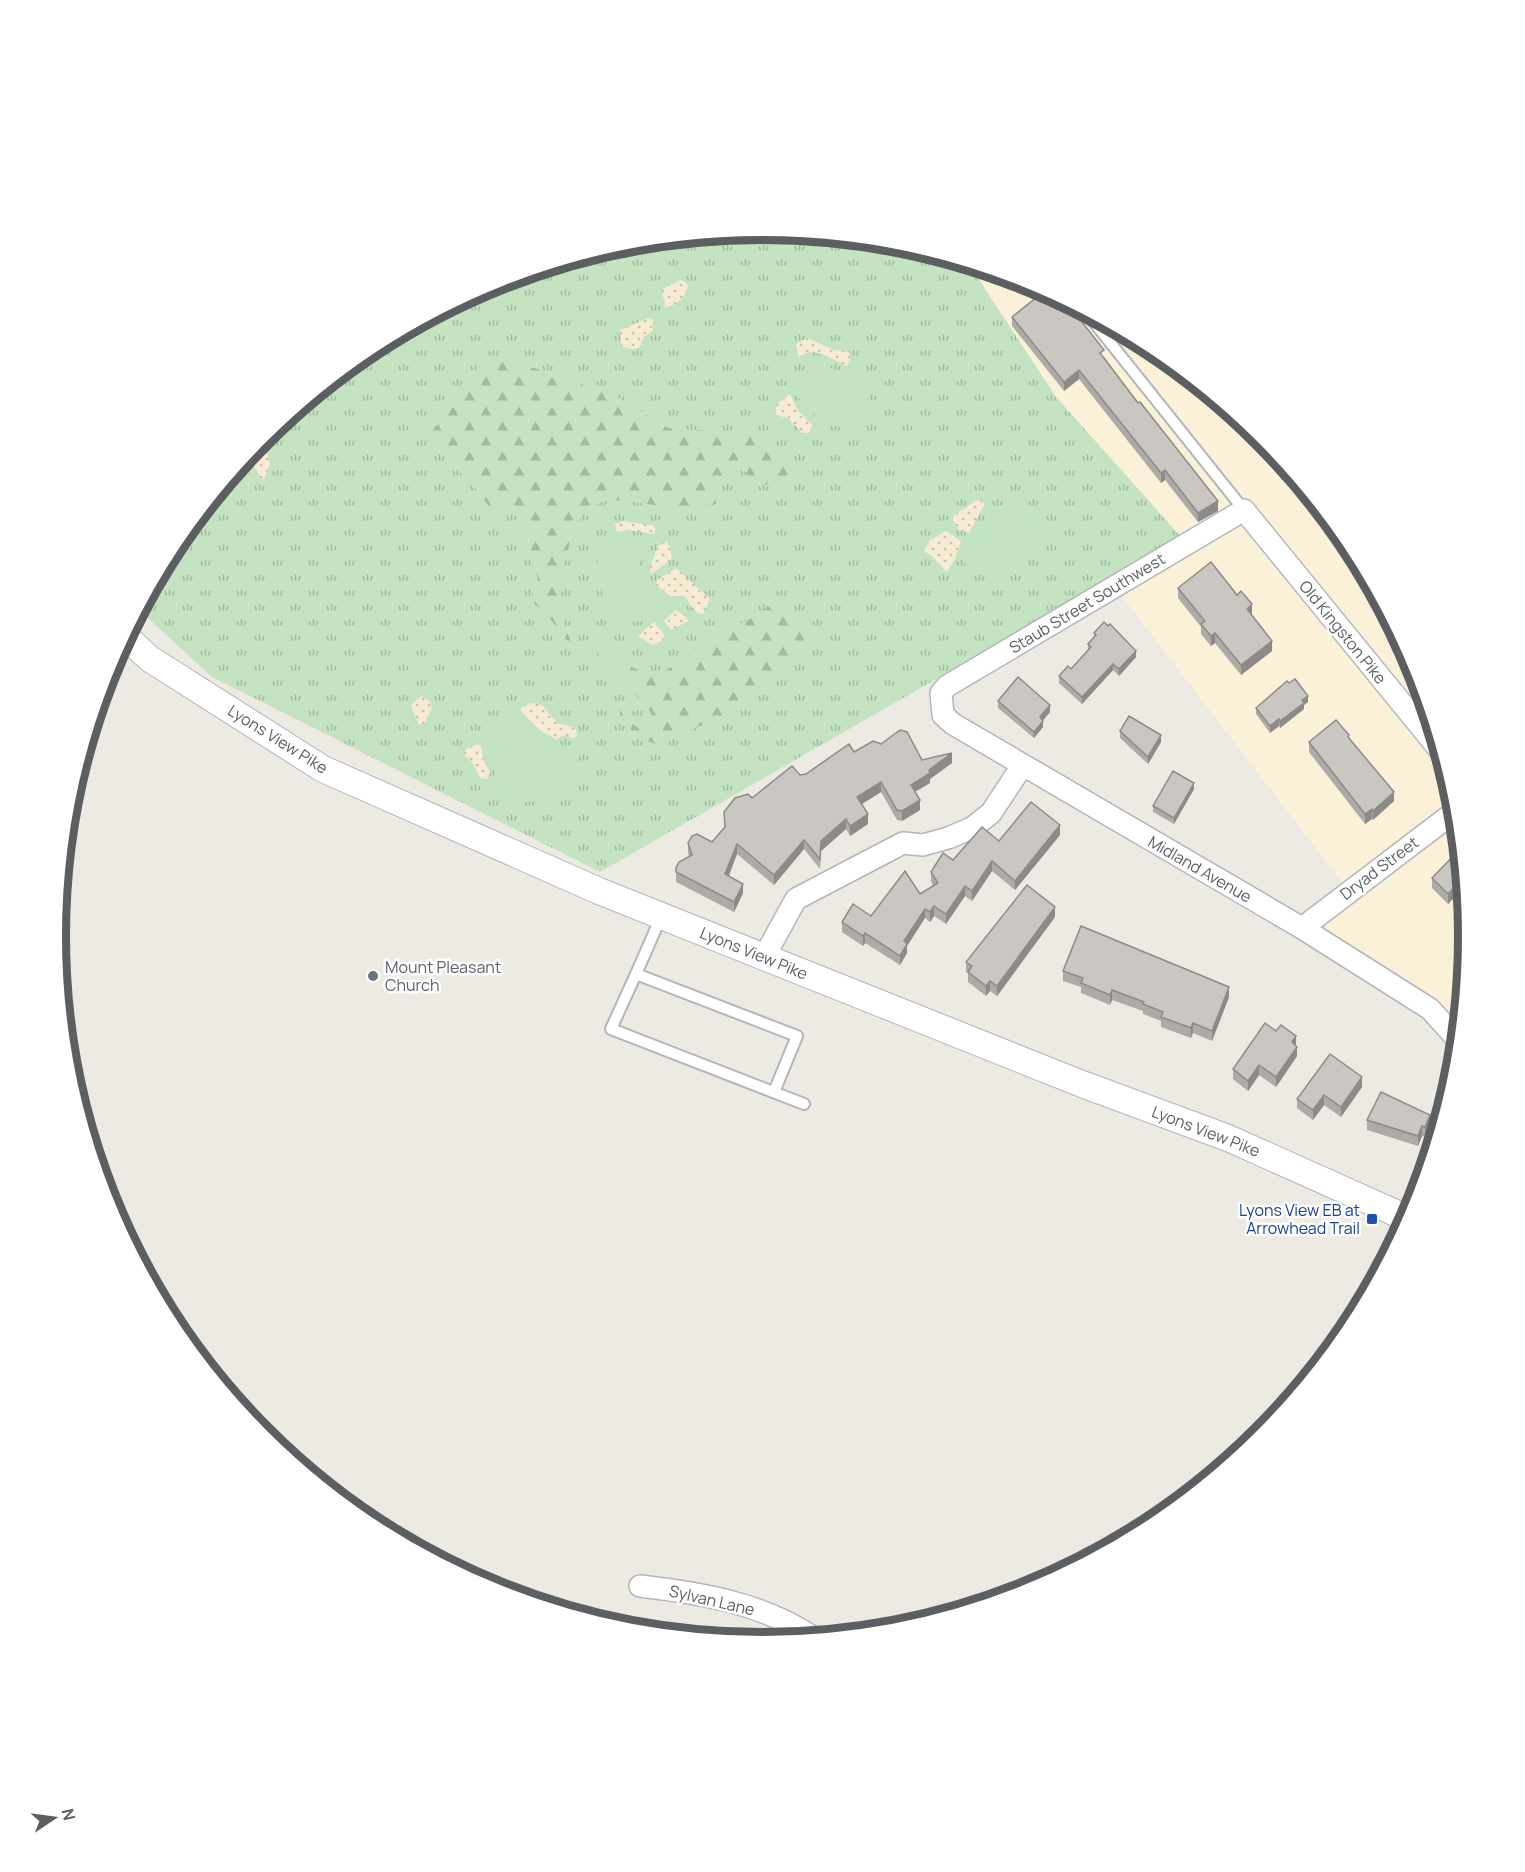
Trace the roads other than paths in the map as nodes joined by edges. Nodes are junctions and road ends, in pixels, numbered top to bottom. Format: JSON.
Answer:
{"nodes":[{"id":1,"x":1096,"y":325,"type":"edge"},
{"id":2,"x":1244,"y":510,"type":"junction"},
{"id":3,"x":132,"y":642,"type":"edge"},
{"id":4,"x":940,"y":704,"type":"joint"},
{"id":5,"x":1430,"y":737,"type":"edge"},
{"id":6,"x":1022,"y":766,"type":"junction"},
{"id":7,"x":1449,"y":816,"type":"edge"},
{"id":8,"x":662,"y":915,"type":"junction"},
{"id":9,"x":1302,"y":928,"type":"junction"},
{"id":10,"x":764,"y":957,"type":"junction"},
{"id":11,"x":636,"y":974,"type":"junction"},
{"id":12,"x":1452,"y":1033,"type":"edge"},
{"id":13,"x":774,"y":1092,"type":"junction"},
{"id":14,"x":804,"y":1104,"type":"dead end"},
{"id":15,"x":1401,"y":1214,"type":"edge"},
{"id":16,"x":640,"y":1586,"type":"dead end"},
{"id":17,"x":804,"y":1631,"type":"edge"}],
"edges":[{"from":1,"to":2,"type":"lane"},
{"from":2,"to":4,"type":"street","name":"Staub Street Southwest"},
{"from":2,"to":5,"type":"street","name":"Old Kingston Pike"},
{"from":3,"to":8,"type":"street","name":"Lyons View Pike"},
{"from":4,"to":6,"type":"street","name":"Midland Avenue"},
{"from":6,"to":9,"type":"street","name":"Midland Avenue"},
{"from":6,"to":10,"type":"street"},
{"from":7,"to":9,"type":"street","name":"Dryad Street"},
{"from":8,"to":10,"type":"street","name":"Lyons View Pike"},
{"from":8,"to":11,"type":"lane"},
{"from":9,"to":12,"type":"street","name":"Midland Avenue"},
{"from":10,"to":15,"type":"street","name":"Lyons View Pike"},
{"from":11,"to":13,"type":"lane"},
{"from":11,"to":13,"type":"lane"},
{"from":13,"to":14,"type":"lane"},
{"from":16,"to":17,"type":"street","name":"Sylvan Lane"}]}
